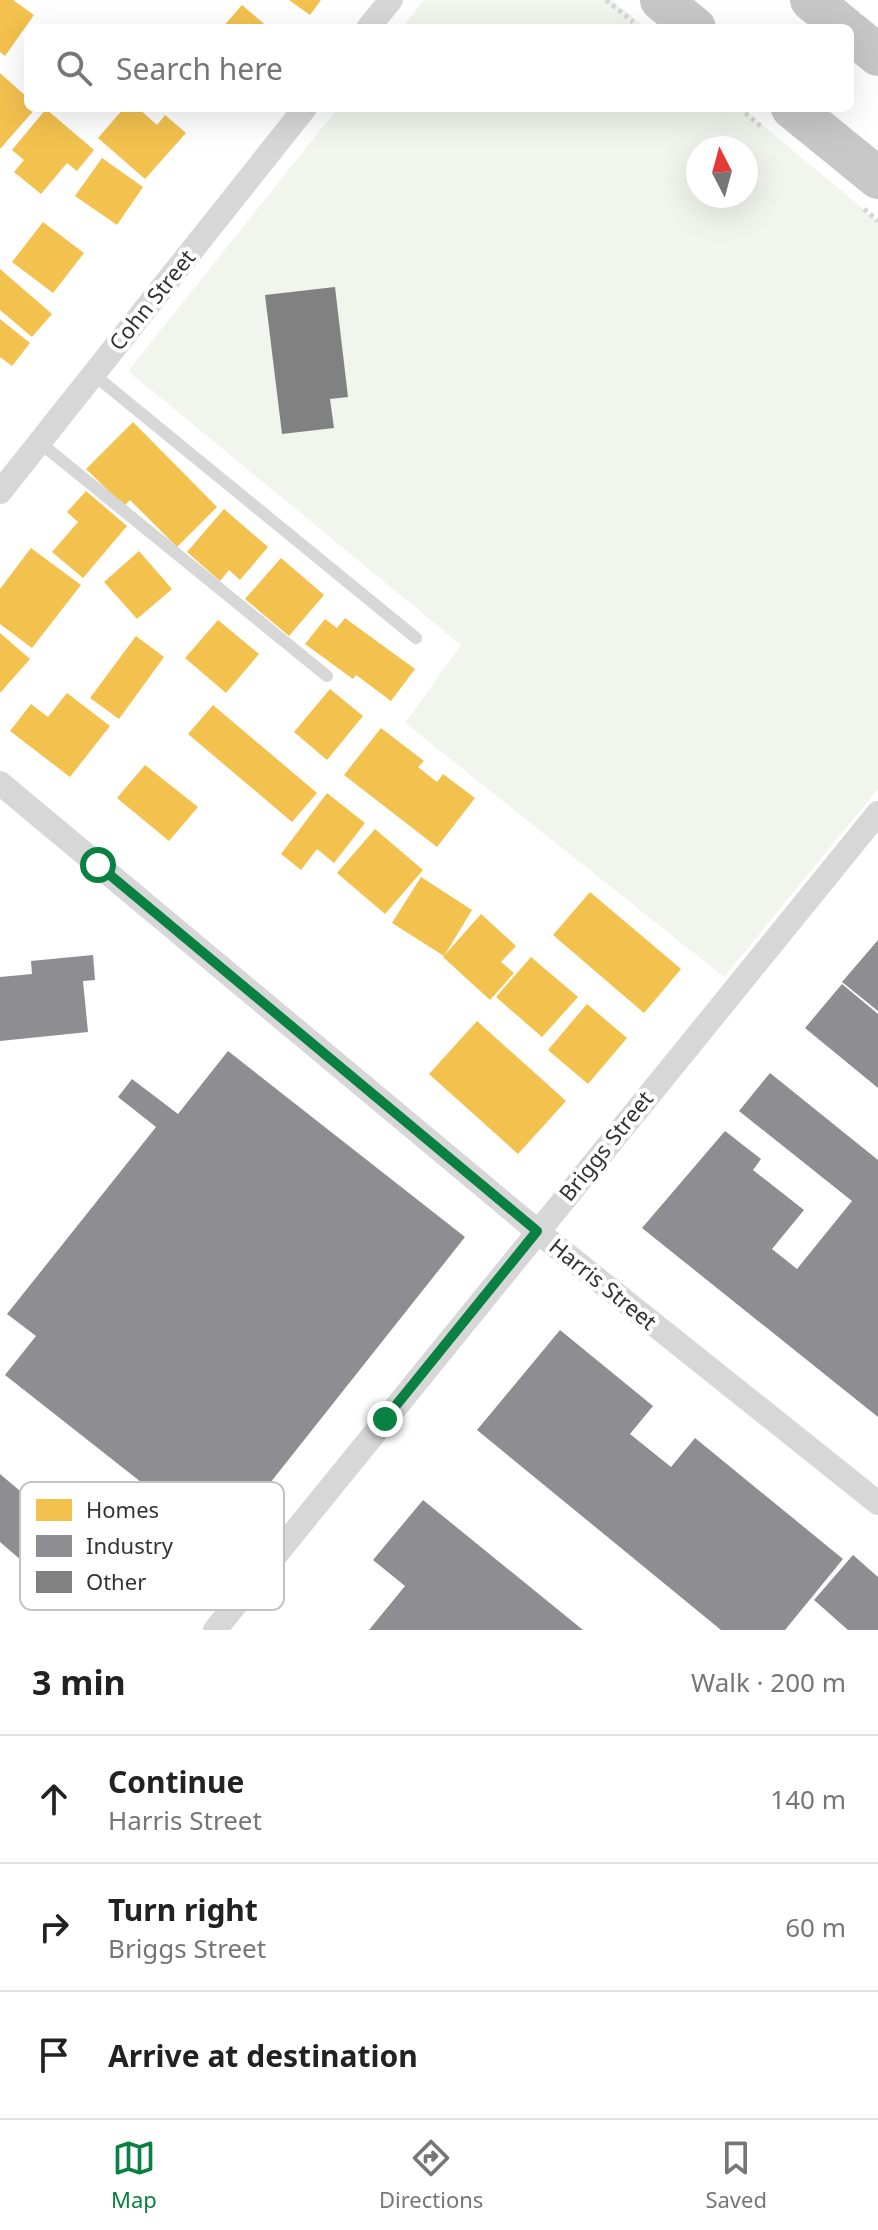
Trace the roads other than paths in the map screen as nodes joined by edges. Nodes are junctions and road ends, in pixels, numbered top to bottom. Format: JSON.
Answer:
{"nodes":[{"id":1,"x":391,"y":0,"type":"edge"},
{"id":2,"x":661,"y":0,"type":"edge"},
{"id":3,"x":811,"y":0,"type":"edge"},
{"id":4,"x":371,"y":24,"type":"edge"},
{"id":5,"x":690,"y":24,"type":"edge"},
{"id":6,"x":840,"y":24,"type":"edge"},
{"id":7,"x":854,"y":35,"type":"edge"},
{"id":8,"x":878,"y":55,"type":"edge"},
{"id":9,"x":302,"y":112,"type":"edge"},
{"id":10,"x":796,"y":112,"type":"edge"},
{"id":11,"x":877,"y":205,"type":"edge"},
{"id":12,"x":93,"y":374,"type":"junction"},
{"id":13,"x":39,"y":442,"type":"junction"},
{"id":14,"x":0,"y":492,"type":"edge"},
{"id":15,"x":416,"y":638,"type":"dead end"},
{"id":16,"x":327,"y":676,"type":"dead end"},
{"id":17,"x":0,"y":783,"type":"edge"},
{"id":18,"x":878,"y":813,"type":"edge"},
{"id":19,"x":537,"y":1231,"type":"junction"},
{"id":20,"x":878,"y":1503,"type":"edge"},
{"id":21,"x":284,"y":1544,"type":"edge"},
{"id":22,"x":231,"y":1610,"type":"edge"},
{"id":23,"x":215,"y":1630,"type":"edge"}],
"edges":[{"from":1,"to":4,"type":"street"},
{"from":2,"to":5,"type":"highway"},
{"from":3,"to":6,"type":"highway"},
{"from":7,"to":8,"type":"highway"},
{"from":9,"to":12,"type":"street","name":"Cohn Street"},
{"from":10,"to":11,"type":"highway"},
{"from":12,"to":13,"type":"street","name":"Cohn Street"},
{"from":12,"to":15,"type":"lane"},
{"from":13,"to":14,"type":"street","name":"Cohn Street"},
{"from":13,"to":16,"type":"lane"},
{"from":17,"to":19,"type":"street","name":"Harris Street"},
{"from":18,"to":19,"type":"street","name":"Briggs Street"},
{"from":19,"to":20,"type":"street","name":"Harris Street"},
{"from":19,"to":21,"type":"street","name":"Briggs Street"},
{"from":22,"to":23,"type":"street","name":"Briggs Street"}]}
